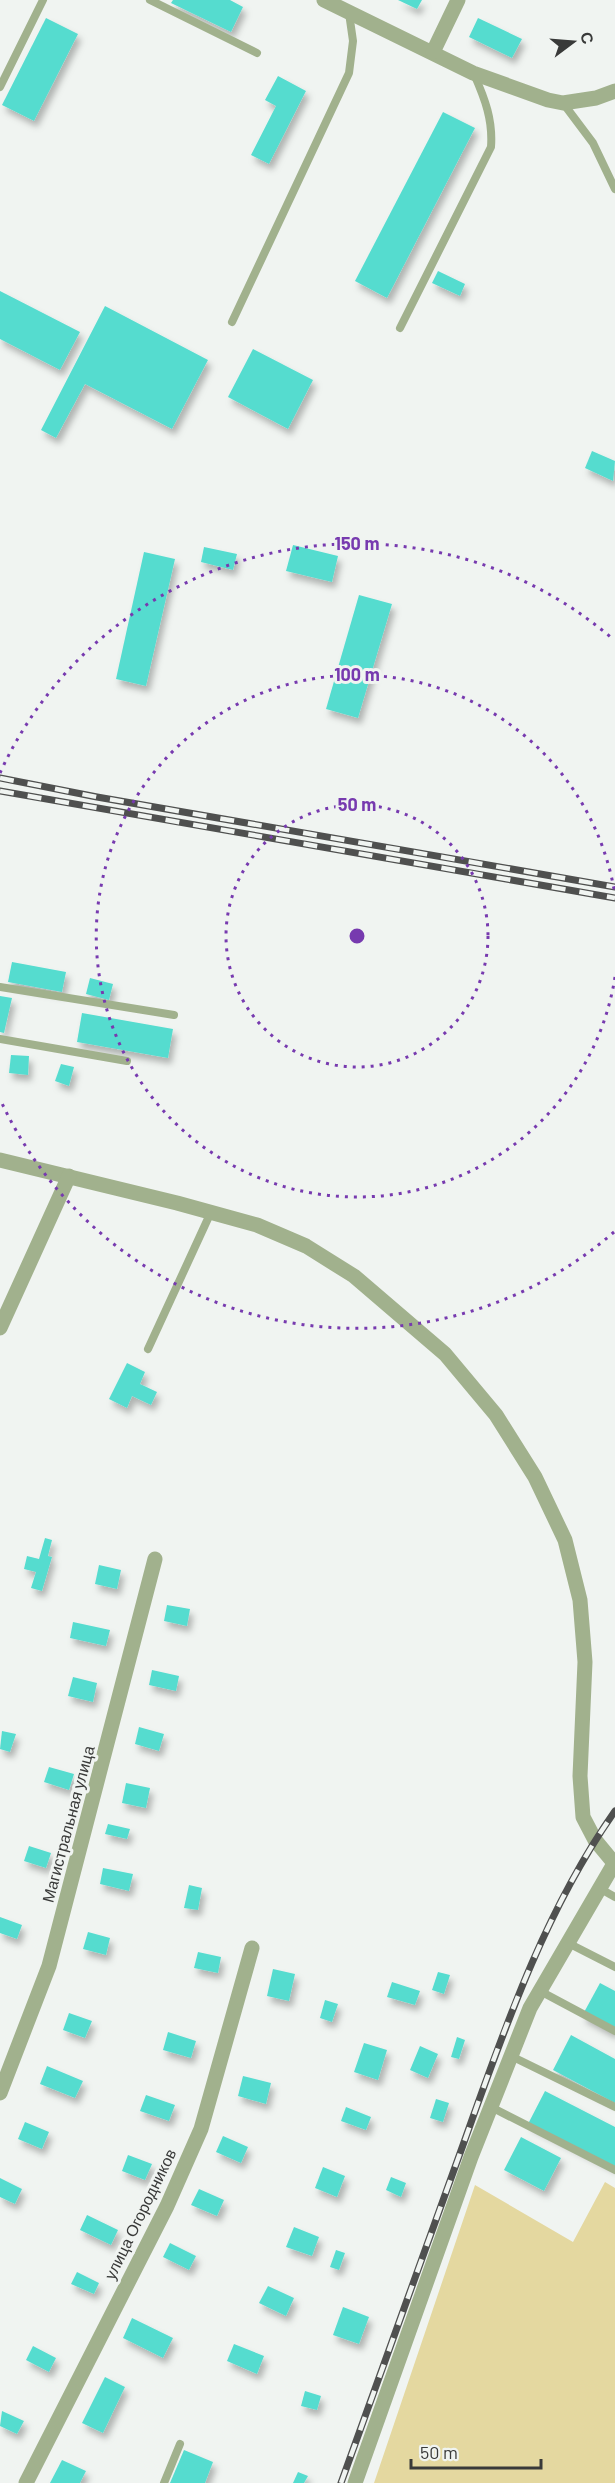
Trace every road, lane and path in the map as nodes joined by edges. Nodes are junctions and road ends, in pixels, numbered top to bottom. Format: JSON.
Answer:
{"nodes":[{"id":1,"x":44,"y":0,"type":"edge"},
{"id":2,"x":150,"y":0,"type":"edge"},
{"id":3,"x":324,"y":0,"type":"edge"},
{"id":4,"x":459,"y":0,"type":"edge"},
{"id":5,"x":349,"y":13,"type":"junction"},
{"id":6,"x":433,"y":52,"type":"junction"},
{"id":7,"x":257,"y":53,"type":"dead end"},
{"id":8,"x":473,"y":73,"type":"junction"},
{"id":9,"x":0,"y":87,"type":"edge"},
{"id":10,"x":615,"y":91,"type":"edge"},
{"id":11,"x":563,"y":103,"type":"junction"},
{"id":12,"x":615,"y":189,"type":"edge"},
{"id":13,"x":232,"y":322,"type":"dead end"},
{"id":14,"x":400,"y":328,"type":"dead end"},
{"id":15,"x":0,"y":987,"type":"edge"},
{"id":16,"x":174,"y":1015,"type":"dead end"},
{"id":17,"x":0,"y":1039,"type":"edge"},
{"id":18,"x":127,"y":1061,"type":"dead end"},
{"id":19,"x":0,"y":1160,"type":"edge"},
{"id":20,"x":69,"y":1176,"type":"junction"},
{"id":21,"x":211,"y":1212,"type":"junction"},
{"id":22,"x":0,"y":1328,"type":"edge"},
{"id":23,"x":148,"y":1349,"type":"dead end"},
{"id":24,"x":155,"y":1559,"type":"dead end"},
{"id":25,"x":614,"y":1862,"type":"edge"},
{"id":26,"x":599,"y":1888,"type":"junction"},
{"id":27,"x":615,"y":1897,"type":"edge"},
{"id":28,"x":568,"y":1943,"type":"junction"},
{"id":29,"x":252,"y":1948,"type":"dead end"},
{"id":30,"x":615,"y":1967,"type":"edge"},
{"id":31,"x":540,"y":1991,"type":"junction"},
{"id":32,"x":615,"y":2031,"type":"edge"},
{"id":33,"x":511,"y":2056,"type":"junction"},
{"id":34,"x":0,"y":2093,"type":"edge"},
{"id":35,"x":490,"y":2107,"type":"junction"},
{"id":36,"x":615,"y":2107,"type":"edge"},
{"id":37,"x":615,"y":2170,"type":"edge"},
{"id":38,"x":180,"y":2444,"type":"dead end"},
{"id":39,"x":26,"y":2483,"type":"edge"},
{"id":40,"x":164,"y":2483,"type":"edge"},
{"id":41,"x":355,"y":2483,"type":"edge"}],
"edges":[{"from":1,"to":9,"type":"lane"},
{"from":2,"to":7,"type":"lane"},
{"from":3,"to":5,"type":"street"},
{"from":4,"to":6,"type":"street"},
{"from":5,"to":6,"type":"street"},
{"from":5,"to":13,"type":"lane"},
{"from":6,"to":8,"type":"street"},
{"from":8,"to":11,"type":"street"},
{"from":8,"to":14,"type":"lane"},
{"from":10,"to":11,"type":"street"},
{"from":11,"to":12,"type":"lane"},
{"from":15,"to":16,"type":"lane"},
{"from":17,"to":18,"type":"lane"},
{"from":19,"to":20,"type":"street"},
{"from":20,"to":21,"type":"street"},
{"from":20,"to":22,"type":"street"},
{"from":21,"to":23,"type":"lane"},
{"from":21,"to":25,"type":"street"},
{"from":24,"to":34,"type":"street","name":"Магистральная улица"},
{"from":25,"to":26,"type":"street"},
{"from":26,"to":27,"type":"lane"},
{"from":26,"to":28,"type":"street"},
{"from":28,"to":30,"type":"lane"},
{"from":28,"to":31,"type":"street"},
{"from":29,"to":39,"type":"street","name":"улица Огородников"},
{"from":31,"to":32,"type":"lane"},
{"from":31,"to":33,"type":"street"},
{"from":33,"to":35,"type":"street"},
{"from":33,"to":36,"type":"lane"},
{"from":35,"to":37,"type":"lane"},
{"from":35,"to":41,"type":"street"},
{"from":38,"to":40,"type":"lane"}]}
